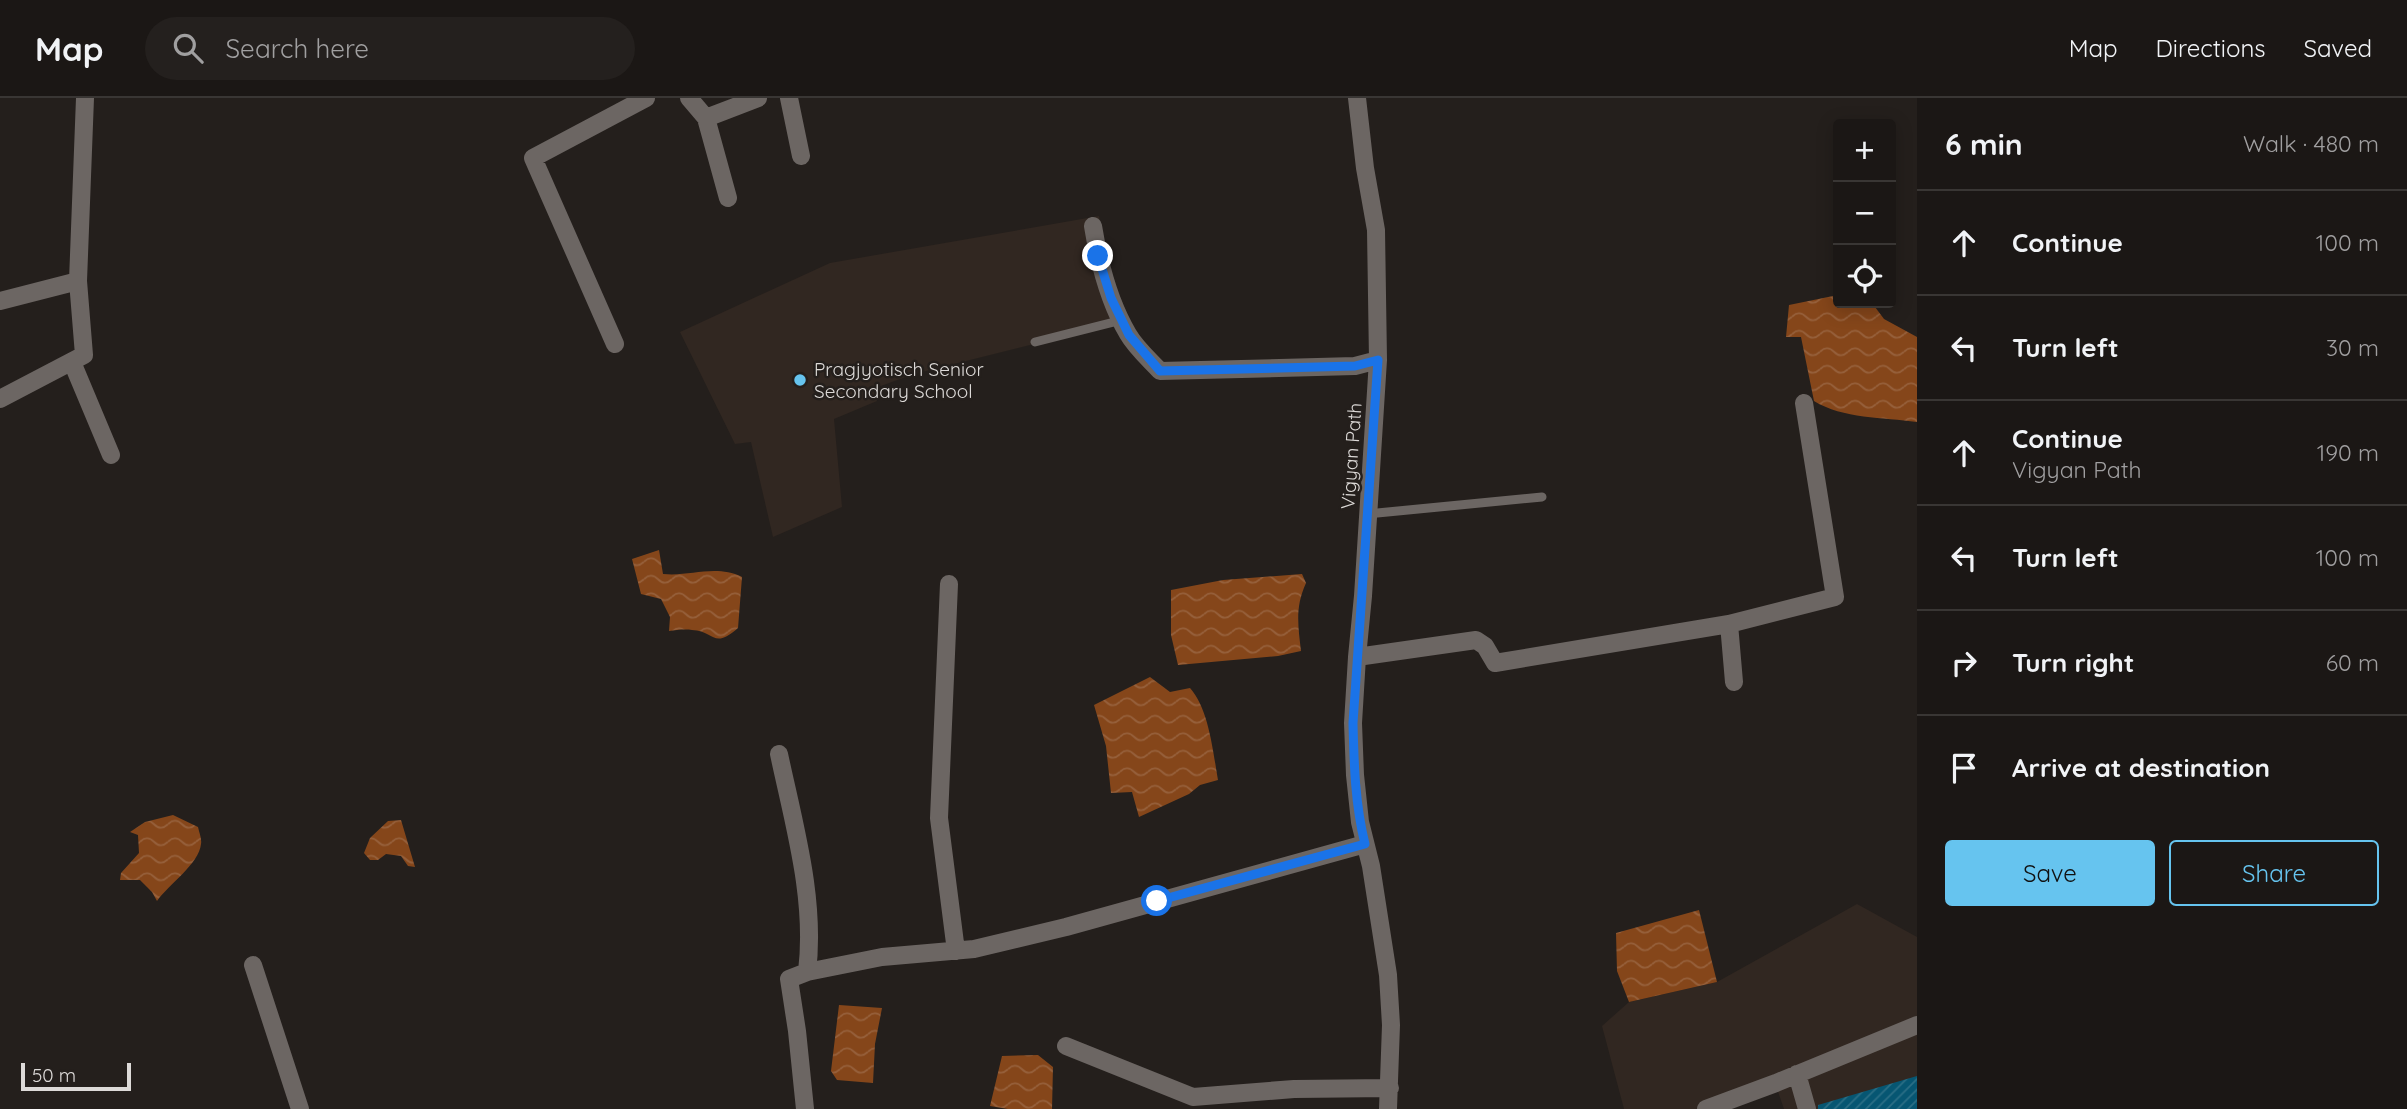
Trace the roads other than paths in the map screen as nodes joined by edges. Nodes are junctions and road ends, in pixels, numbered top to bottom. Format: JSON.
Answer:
{"nodes":[{"id":1,"x":85,"y":98,"type":"edge"},
{"id":2,"x":646,"y":98,"type":"edge"},
{"id":3,"x":690,"y":98,"type":"edge"},
{"id":4,"x":758,"y":98,"type":"edge"},
{"id":5,"x":789,"y":98,"type":"edge"},
{"id":6,"x":1357,"y":98,"type":"edge"},
{"id":7,"x":706,"y":118,"type":"junction"},
{"id":8,"x":801,"y":156,"type":"dead end"},
{"id":9,"x":728,"y":198,"type":"dead end"},
{"id":10,"x":1093,"y":226,"type":"dead end"},
{"id":11,"x":78,"y":281,"type":"junction"},
{"id":12,"x":0,"y":301,"type":"edge"},
{"id":13,"x":1122,"y":320,"type":"junction"},
{"id":14,"x":1035,"y":342,"type":"dead end"},
{"id":15,"x":615,"y":344,"type":"dead end"},
{"id":16,"x":1378,"y":360,"type":"junction"},
{"id":17,"x":72,"y":362,"type":"junction"},
{"id":18,"x":0,"y":399,"type":"edge"},
{"id":19,"x":1804,"y":403,"type":"dead end"},
{"id":20,"x":111,"y":455,"type":"dead end"},
{"id":21,"x":1542,"y":497,"type":"dead end"},
{"id":22,"x":1367,"y":514,"type":"junction"},
{"id":23,"x":948,"y":584,"type":"dead end"},
{"id":24,"x":1729,"y":624,"type":"junction"},
{"id":25,"x":1357,"y":657,"type":"junction"},
{"id":26,"x":1734,"y":682,"type":"dead end"},
{"id":27,"x":779,"y":754,"type":"dead end"},
{"id":28,"x":1365,"y":844,"type":"junction"},
{"id":29,"x":956,"y":951,"type":"junction"},
{"id":30,"x":253,"y":965,"type":"dead end"},
{"id":31,"x":807,"y":972,"type":"junction"},
{"id":32,"x":1917,"y":1025,"type":"edge"},
{"id":33,"x":1066,"y":1046,"type":"dead end"},
{"id":34,"x":1797,"y":1074,"type":"junction"},
{"id":35,"x":1390,"y":1088,"type":"junction"},
{"id":36,"x":300,"y":1109,"type":"edge"},
{"id":37,"x":805,"y":1109,"type":"edge"},
{"id":38,"x":1388,"y":1109,"type":"edge"},
{"id":39,"x":1706,"y":1109,"type":"edge"},
{"id":40,"x":1807,"y":1109,"type":"edge"}],
"edges":[{"from":1,"to":11,"type":"street"},
{"from":2,"to":15,"type":"street"},
{"from":3,"to":7,"type":"street"},
{"from":4,"to":7,"type":"street"},
{"from":5,"to":8,"type":"street"},
{"from":6,"to":16,"type":"street","name":"Vigyan Path"},
{"from":7,"to":9,"type":"street"},
{"from":10,"to":13,"type":"street"},
{"from":11,"to":12,"type":"street"},
{"from":11,"to":17,"type":"street"},
{"from":13,"to":14,"type":"lane"},
{"from":13,"to":16,"type":"street"},
{"from":16,"to":22,"type":"street","name":"Vigyan Path"},
{"from":17,"to":18,"type":"street"},
{"from":17,"to":20,"type":"street"},
{"from":19,"to":24,"type":"street"},
{"from":21,"to":22,"type":"lane"},
{"from":22,"to":25,"type":"street","name":"Vigyan Path"},
{"from":23,"to":29,"type":"street"},
{"from":24,"to":25,"type":"street"},
{"from":24,"to":26,"type":"street"},
{"from":25,"to":28,"type":"street","name":"Vigyan Path"},
{"from":27,"to":31,"type":"street"},
{"from":28,"to":29,"type":"street"},
{"from":28,"to":35,"type":"street","name":"Vigyan Path"},
{"from":29,"to":31,"type":"street"},
{"from":30,"to":36,"type":"street"},
{"from":31,"to":37,"type":"street"},
{"from":32,"to":34,"type":"street"},
{"from":33,"to":35,"type":"street"},
{"from":34,"to":39,"type":"street"},
{"from":34,"to":40,"type":"street"},
{"from":35,"to":38,"type":"street","name":"Vigyan Path"}]}
